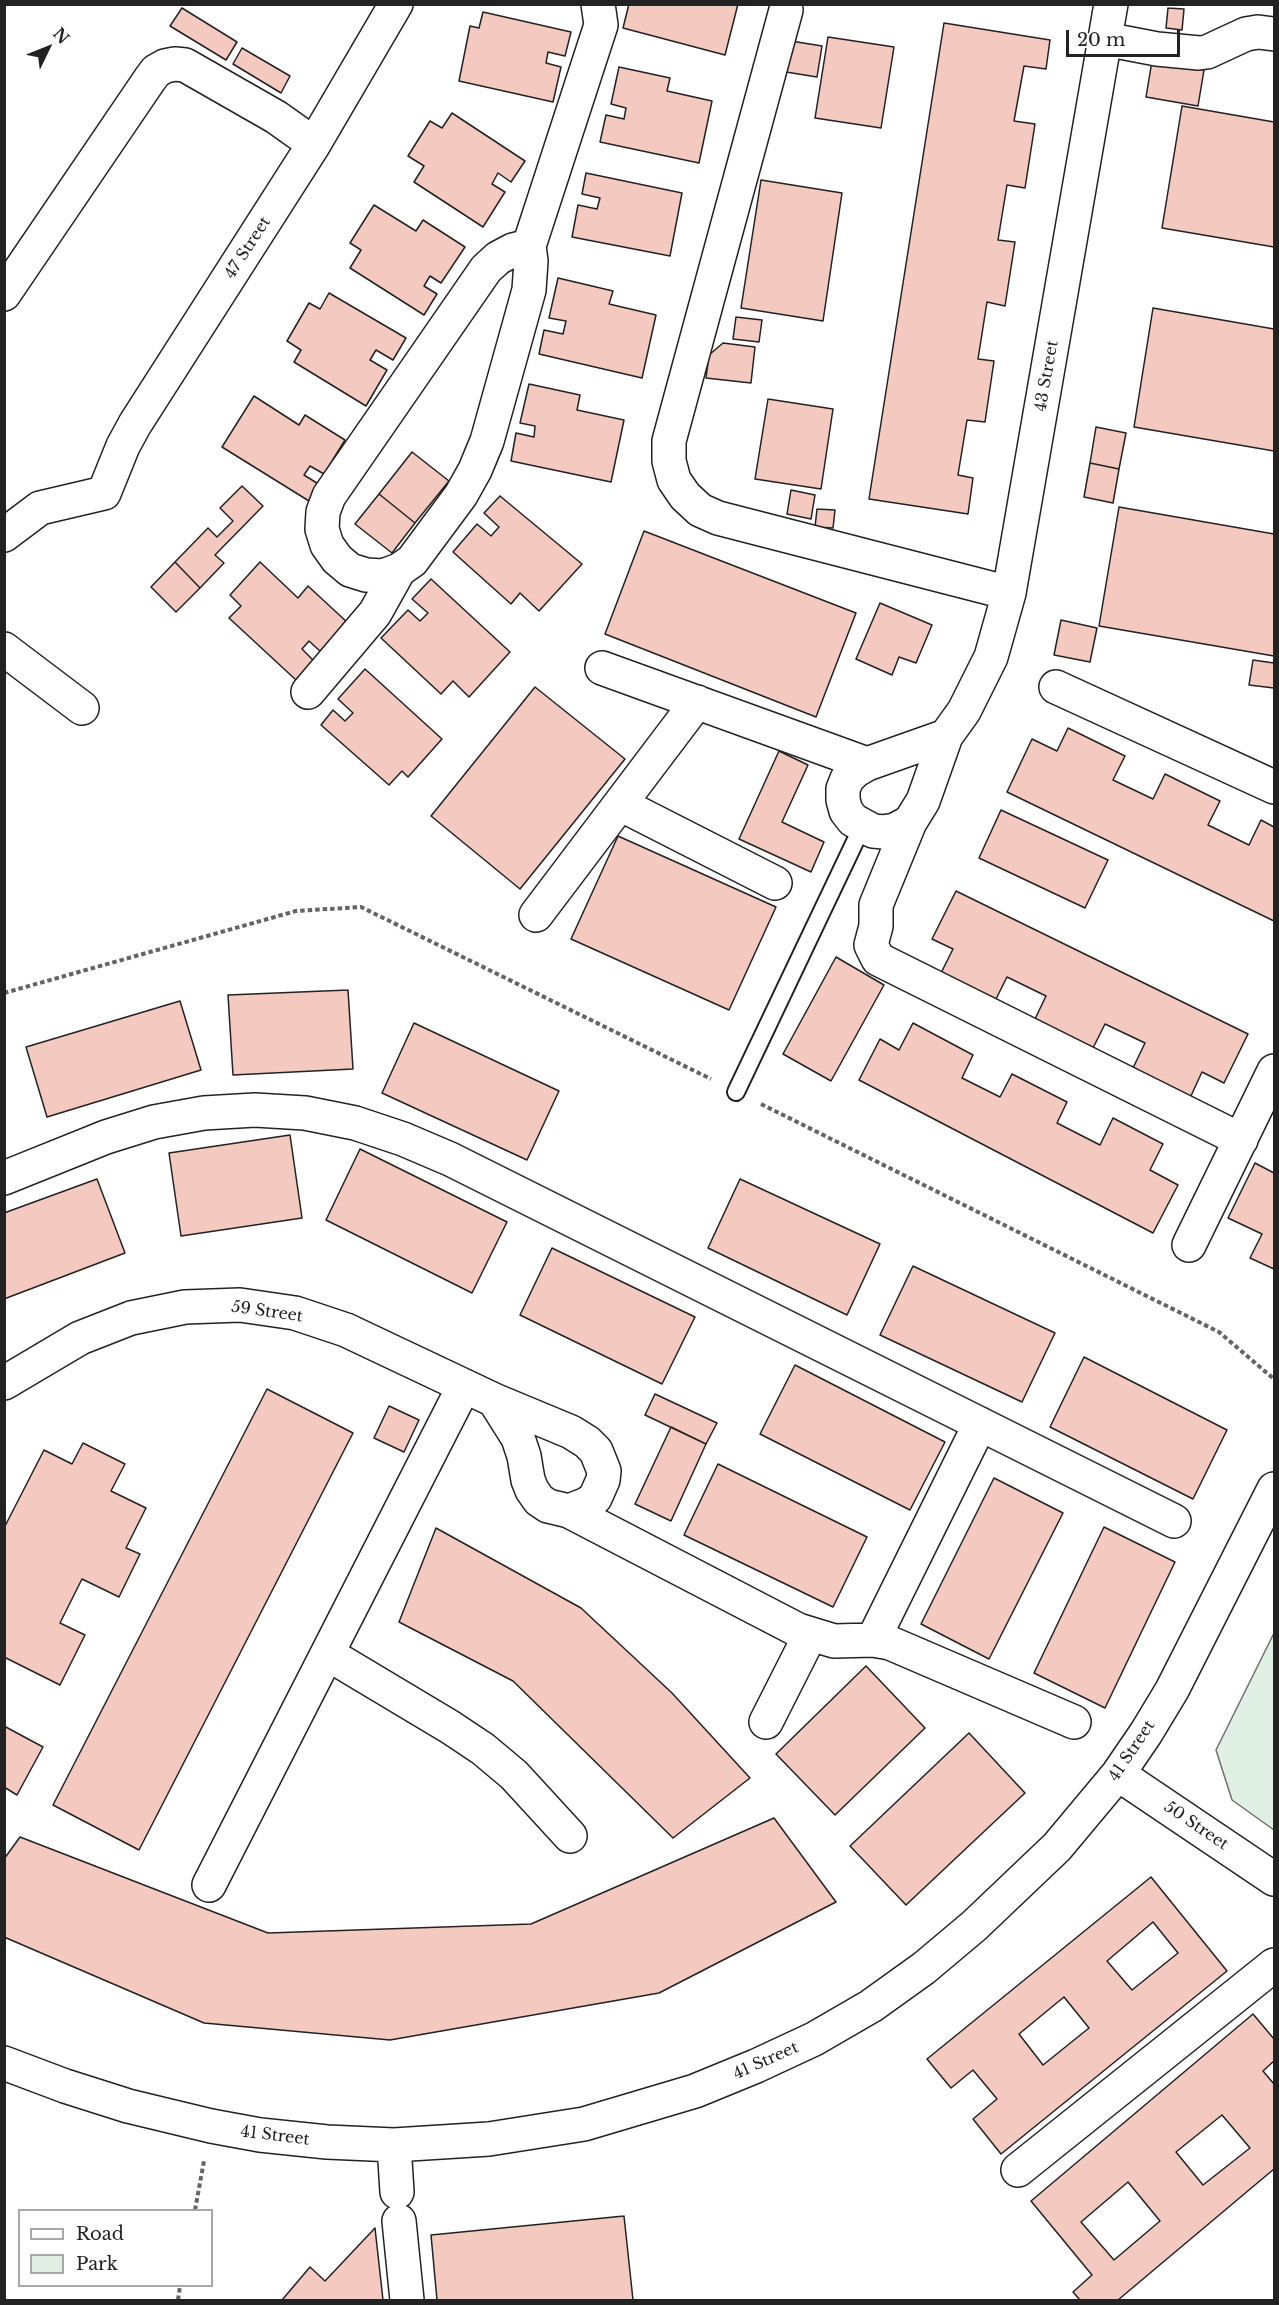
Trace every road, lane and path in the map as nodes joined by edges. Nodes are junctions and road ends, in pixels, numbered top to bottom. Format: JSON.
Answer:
{"nodes":[{"id":1,"x":396,"y":4,"type":"edge"},
{"id":2,"x":598,"y":4,"type":"edge"},
{"id":3,"x":1111,"y":4,"type":"edge"},
{"id":4,"x":786,"y":10,"type":"dead end"},
{"id":5,"x":1275,"y":34,"type":"edge"},
{"id":6,"x":1105,"y":39,"type":"junction"},
{"id":7,"x":314,"y":144,"type":"junction"},
{"id":8,"x":529,"y":246,"type":"junction"},
{"id":9,"x":4,"y":294,"type":"edge"},
{"id":10,"x":4,"y":535,"type":"edge"},
{"id":11,"x":399,"y":570,"type":"junction"},
{"id":12,"x":1009,"y":593,"type":"junction"},
{"id":13,"x":4,"y":649,"type":"edge"},
{"id":14,"x":602,"y":668,"type":"dead end"},
{"id":15,"x":1056,"y":687,"type":"dead end"},
{"id":16,"x":308,"y":692,"type":"dead end"},
{"id":17,"x":697,"y":702,"type":"junction"},
{"id":18,"x":82,"y":708,"type":"dead end"},
{"id":19,"x":946,"y":736,"type":"junction"},
{"id":20,"x":867,"y":764,"type":"junction"},
{"id":21,"x":1275,"y":787,"type":"edge"},
{"id":22,"x":620,"y":804,"type":"junction"},
{"id":23,"x":914,"y":817,"type":"junction"},
{"id":24,"x":862,"y":827,"type":"junction"},
{"id":25,"x":775,"y":883,"type":"dead end"},
{"id":26,"x":536,"y":915,"type":"dead end"},
{"id":27,"x":4,"y":993,"type":"edge"},
{"id":28,"x":1275,"y":1071,"type":"edge"},
{"id":29,"x":736,"y":1092,"type":"junction"},
{"id":30,"x":1241,"y":1140,"type":"junction"},
{"id":31,"x":4,"y":1178,"type":"edge"},
{"id":32,"x":1190,"y":1245,"type":"dead end"},
{"id":33,"x":1275,"y":1379,"type":"edge"},
{"id":34,"x":4,"y":1383,"type":"edge"},
{"id":35,"x":464,"y":1386,"type":"junction"},
{"id":36,"x":494,"y":1400,"type":"junction"},
{"id":37,"x":980,"y":1424,"type":"junction"},
{"id":38,"x":1275,"y":1489,"type":"edge"},
{"id":39,"x":569,"y":1511,"type":"junction"},
{"id":40,"x":1174,"y":1521,"type":"dead end"},
{"id":41,"x":810,"y":1635,"type":"junction"},
{"id":42,"x":873,"y":1640,"type":"junction"},
{"id":43,"x":328,"y":1654,"type":"junction"},
{"id":44,"x":766,"y":1722,"type":"dead end"},
{"id":45,"x":1074,"y":1722,"type":"dead end"},
{"id":46,"x":1118,"y":1774,"type":"junction"},
{"id":47,"x":570,"y":1836,"type":"dead end"},
{"id":48,"x":1275,"y":1879,"type":"edge"},
{"id":49,"x":209,"y":1885,"type":"dead end"},
{"id":50,"x":1275,"y":1965,"type":"edge"},
{"id":51,"x":4,"y":2063,"type":"edge"},
{"id":52,"x":211,"y":2126,"type":"junction"},
{"id":53,"x":394,"y":2145,"type":"junction"},
{"id":54,"x":1018,"y":2170,"type":"dead end"},
{"id":55,"x":195,"y":2209,"type":"edge"},
{"id":56,"x":407,"y":2301,"type":"edge"}],
"edges":[{"from":1,"to":7,"type":"street","name":"47 Street"},
{"from":2,"to":8,"type":"street"},
{"from":3,"to":6,"type":"street","name":"43 Street"},
{"from":4,"to":12,"type":"street"},
{"from":5,"to":6,"type":"street"},
{"from":6,"to":12,"type":"street","name":"43 Street"},
{"from":7,"to":9,"type":"street"},
{"from":7,"to":10,"type":"street","name":"47 Street"},
{"from":8,"to":11,"type":"street"},
{"from":8,"to":11,"type":"street"},
{"from":11,"to":16,"type":"street"},
{"from":12,"to":19,"type":"street","name":"43 Street"},
{"from":13,"to":18,"type":"street"},
{"from":14,"to":17,"type":"street"},
{"from":15,"to":21,"type":"street"},
{"from":17,"to":20,"type":"street"},
{"from":17,"to":22,"type":"street"},
{"from":19,"to":20,"type":"street"},
{"from":19,"to":23,"type":"street","name":"43 Street"},
{"from":20,"to":24,"type":"street"},
{"from":22,"to":25,"type":"street"},
{"from":22,"to":26,"type":"street"},
{"from":23,"to":24,"type":"street"},
{"from":23,"to":30,"type":"street","name":"43 Street"},
{"from":24,"to":29,"type":"lane"},
{"from":27,"to":29,"type":"path"},
{"from":28,"to":30,"type":"street"},
{"from":29,"to":33,"type":"path"},
{"from":30,"to":32,"type":"street"},
{"from":31,"to":37,"type":"street"},
{"from":34,"to":35,"type":"street","name":"59 Street"},
{"from":35,"to":36,"type":"street","name":"59 Street"},
{"from":35,"to":43,"type":"street"},
{"from":36,"to":39,"type":"street"},
{"from":36,"to":39,"type":"street","name":"59 Street"},
{"from":37,"to":40,"type":"street"},
{"from":37,"to":42,"type":"street"},
{"from":38,"to":46,"type":"street","name":"41 Street"},
{"from":39,"to":41,"type":"street"},
{"from":41,"to":42,"type":"street"},
{"from":41,"to":44,"type":"street"},
{"from":42,"to":45,"type":"street"},
{"from":43,"to":47,"type":"street"},
{"from":43,"to":49,"type":"street"},
{"from":46,"to":48,"type":"street","name":"50 Street"},
{"from":46,"to":53,"type":"street","name":"41 Street"},
{"from":50,"to":54,"type":"street"},
{"from":51,"to":52,"type":"street","name":"41 Street"},
{"from":52,"to":53,"type":"street","name":"41 Street"},
{"from":52,"to":55,"type":"path"},
{"from":53,"to":56,"type":"street"}]}
